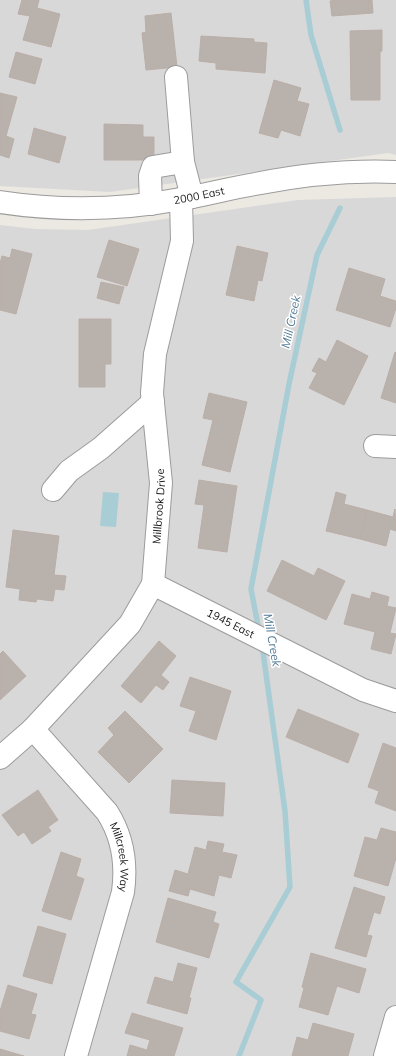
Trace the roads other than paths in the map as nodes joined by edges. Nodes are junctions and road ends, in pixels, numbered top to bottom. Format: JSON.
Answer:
{"nodes":[{"id":1,"x":176,"y":77,"type":"dead end"},
{"id":2,"x":183,"y":162,"type":"junction"},
{"id":3,"x":396,"y":172,"type":"edge"},
{"id":4,"x":187,"y":198,"type":"junction"},
{"id":5,"x":0,"y":202,"type":"edge"},
{"id":6,"x":151,"y":204,"type":"junction"},
{"id":7,"x":153,"y":402,"type":"junction"},
{"id":8,"x":375,"y":446,"type":"dead end"},
{"id":9,"x":396,"y":447,"type":"edge"},
{"id":10,"x":53,"y":490,"type":"dead end"},
{"id":11,"x":153,"y":584,"type":"junction"},
{"id":12,"x":396,"y":701,"type":"edge"},
{"id":13,"x":33,"y":729,"type":"junction"},
{"id":14,"x":0,"y":758,"type":"edge"},
{"id":15,"x":396,"y":1017,"type":"edge"},
{"id":16,"x":76,"y":1056,"type":"edge"},
{"id":17,"x":385,"y":1056,"type":"edge"}],
"edges":[{"from":1,"to":2,"type":"street","name":"Millbrook Drive"},
{"from":2,"to":4,"type":"street","name":"Millbrook Drive"},
{"from":2,"to":6,"type":"street"},
{"from":3,"to":4,"type":"street","name":"2000 East"},
{"from":4,"to":6,"type":"street","name":"2000 East"},
{"from":4,"to":7,"type":"street","name":"Millbrook Drive"},
{"from":5,"to":6,"type":"street","name":"2000 East"},
{"from":7,"to":10,"type":"street"},
{"from":7,"to":11,"type":"street","name":"Millbrook Drive"},
{"from":8,"to":9,"type":"street"},
{"from":11,"to":12,"type":"street","name":"1945 East"},
{"from":11,"to":13,"type":"street","name":"Millbrook Drive"},
{"from":13,"to":14,"type":"street","name":"Millbrook Drive"},
{"from":13,"to":16,"type":"street","name":"Millcreek Way"},
{"from":15,"to":17,"type":"street"}]}
